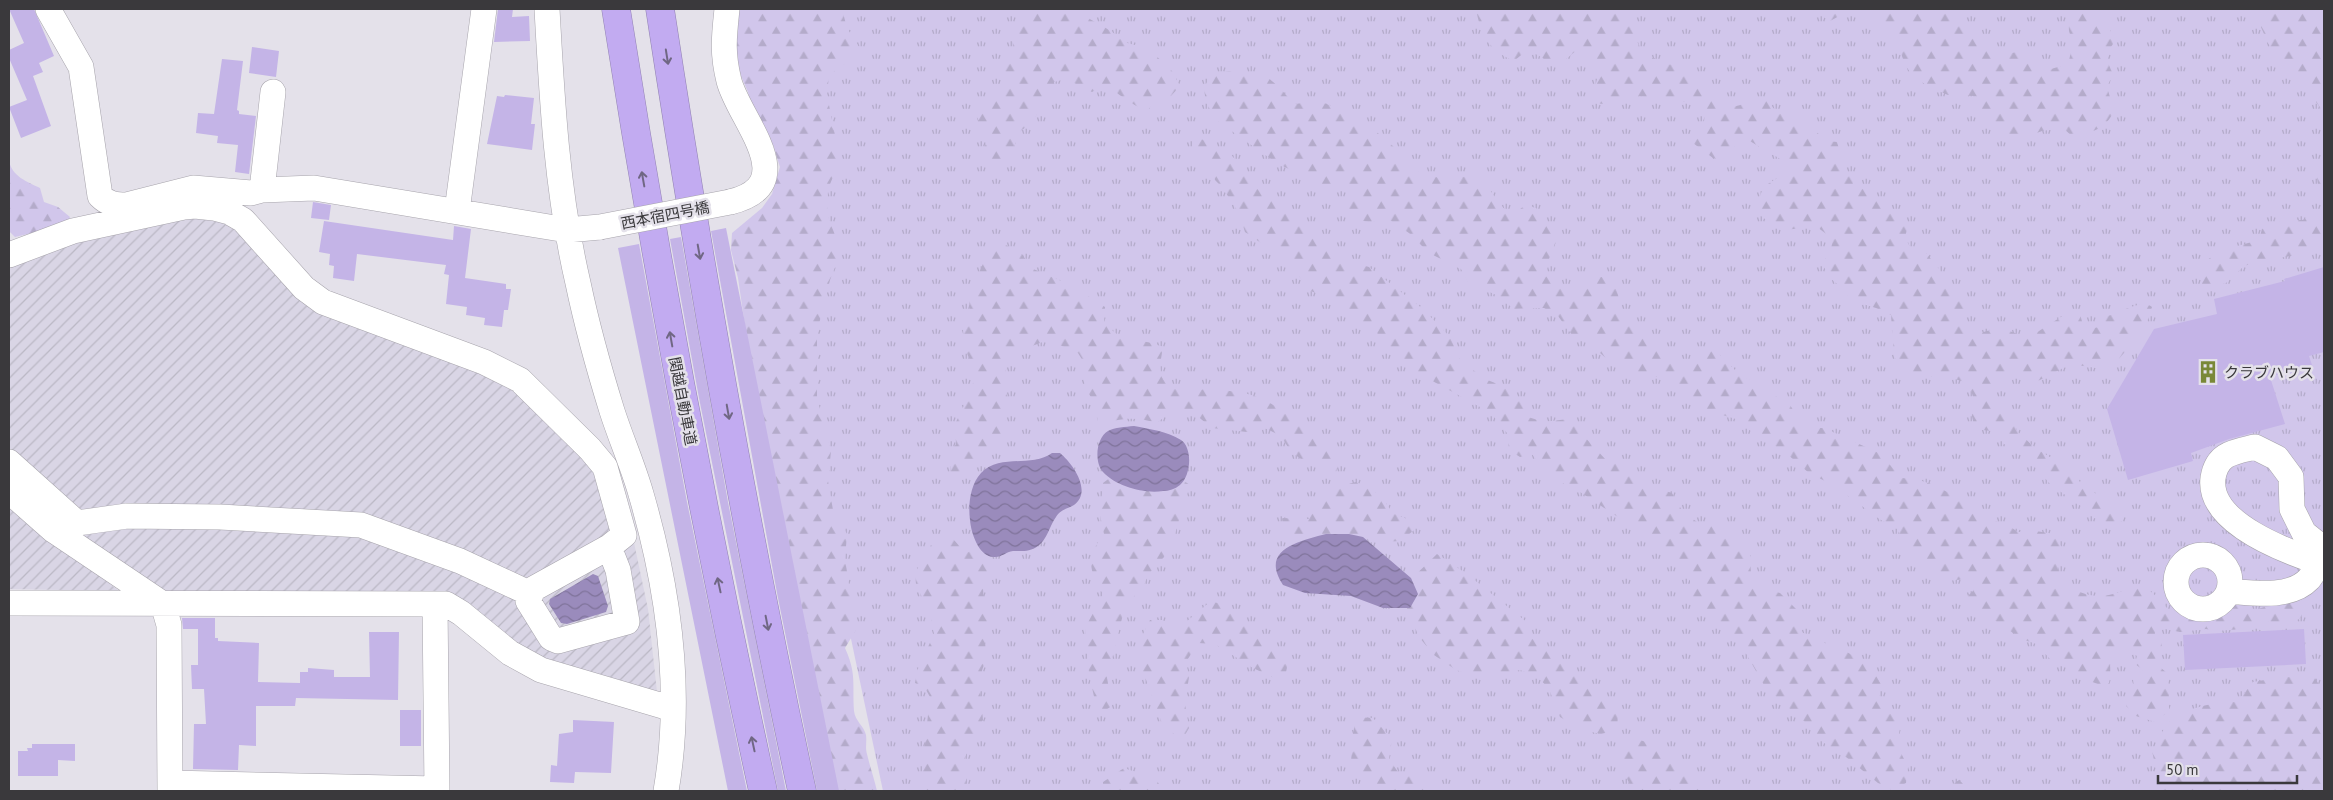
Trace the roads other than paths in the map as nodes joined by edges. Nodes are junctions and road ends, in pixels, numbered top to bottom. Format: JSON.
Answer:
{"nodes":[{"id":1,"x":48,"y":9,"type":"edge"},
{"id":2,"x":484,"y":9,"type":"edge"},
{"id":3,"x":547,"y":9,"type":"edge"},
{"id":4,"x":616,"y":9,"type":"edge"},
{"id":5,"x":660,"y":9,"type":"edge"},
{"id":6,"x":727,"y":9,"type":"edge"},
{"id":7,"x":273,"y":92,"type":"dead end"},
{"id":8,"x":262,"y":190,"type":"junction"},
{"id":9,"x":457,"y":211,"type":"junction"},
{"id":10,"x":567,"y":230,"type":"junction"},
{"id":11,"x":9,"y":255,"type":"edge"},
{"id":12,"x":9,"y":462,"type":"edge"},
{"id":13,"x":9,"y":491,"type":"edge"},
{"id":14,"x":77,"y":523,"type":"junction"},
{"id":15,"x":53,"y":530,"type":"junction"},
{"id":16,"x":609,"y":547,"type":"junction"},
{"id":17,"x":2323,"y":558,"type":"edge"},
{"id":18,"x":2229,"y":591,"type":"dead end"},
{"id":19,"x":531,"y":594,"type":"junction"},
{"id":20,"x":9,"y":603,"type":"edge"},
{"id":21,"x":163,"y":604,"type":"junction"},
{"id":22,"x":435,"y":604,"type":"junction"},
{"id":23,"x":673,"y":708,"type":"junction"},
{"id":24,"x":170,"y":787,"type":"edge"},
{"id":25,"x":437,"y":790,"type":"edge"},
{"id":26,"x":666,"y":791,"type":"edge"},
{"id":27,"x":763,"y":791,"type":"edge"},
{"id":28,"x":802,"y":791,"type":"edge"}],
"edges":[{"from":1,"to":8,"type":"street","name":"西本宿四号橋"},
{"from":2,"to":9,"type":"street"},
{"from":3,"to":10,"type":"street"},
{"from":27,"to":4,"type":"highway","name":"関越自動車道","one_way":true},
{"from":5,"to":28,"type":"highway","one_way":true},
{"from":6,"to":10,"type":"street","name":"西本宿四号橋","bridge":true},
{"from":7,"to":8,"type":"street"},
{"from":8,"to":9,"type":"street","name":"西本宿四号橋"},
{"from":9,"to":10,"type":"street","name":"西本宿四号橋"},
{"from":10,"to":23,"type":"street"},
{"from":11,"to":16,"type":"street"},
{"from":12,"to":14,"type":"street"},
{"from":13,"to":15,"type":"street"},
{"from":14,"to":15,"type":"street"},
{"from":14,"to":19,"type":"street"},
{"from":15,"to":21,"type":"street"},
{"from":16,"to":19,"type":"street"},
{"from":16,"to":19,"type":"street"},
{"from":17,"to":17,"type":"street"},
{"from":17,"to":18,"type":"street"},
{"from":20,"to":21,"type":"street"},
{"from":21,"to":22,"type":"street"},
{"from":21,"to":24,"type":"street"},
{"from":22,"to":23,"type":"street"},
{"from":22,"to":25,"type":"street"},
{"from":23,"to":26,"type":"street"},
{"from":24,"to":25,"type":"street"}]}
